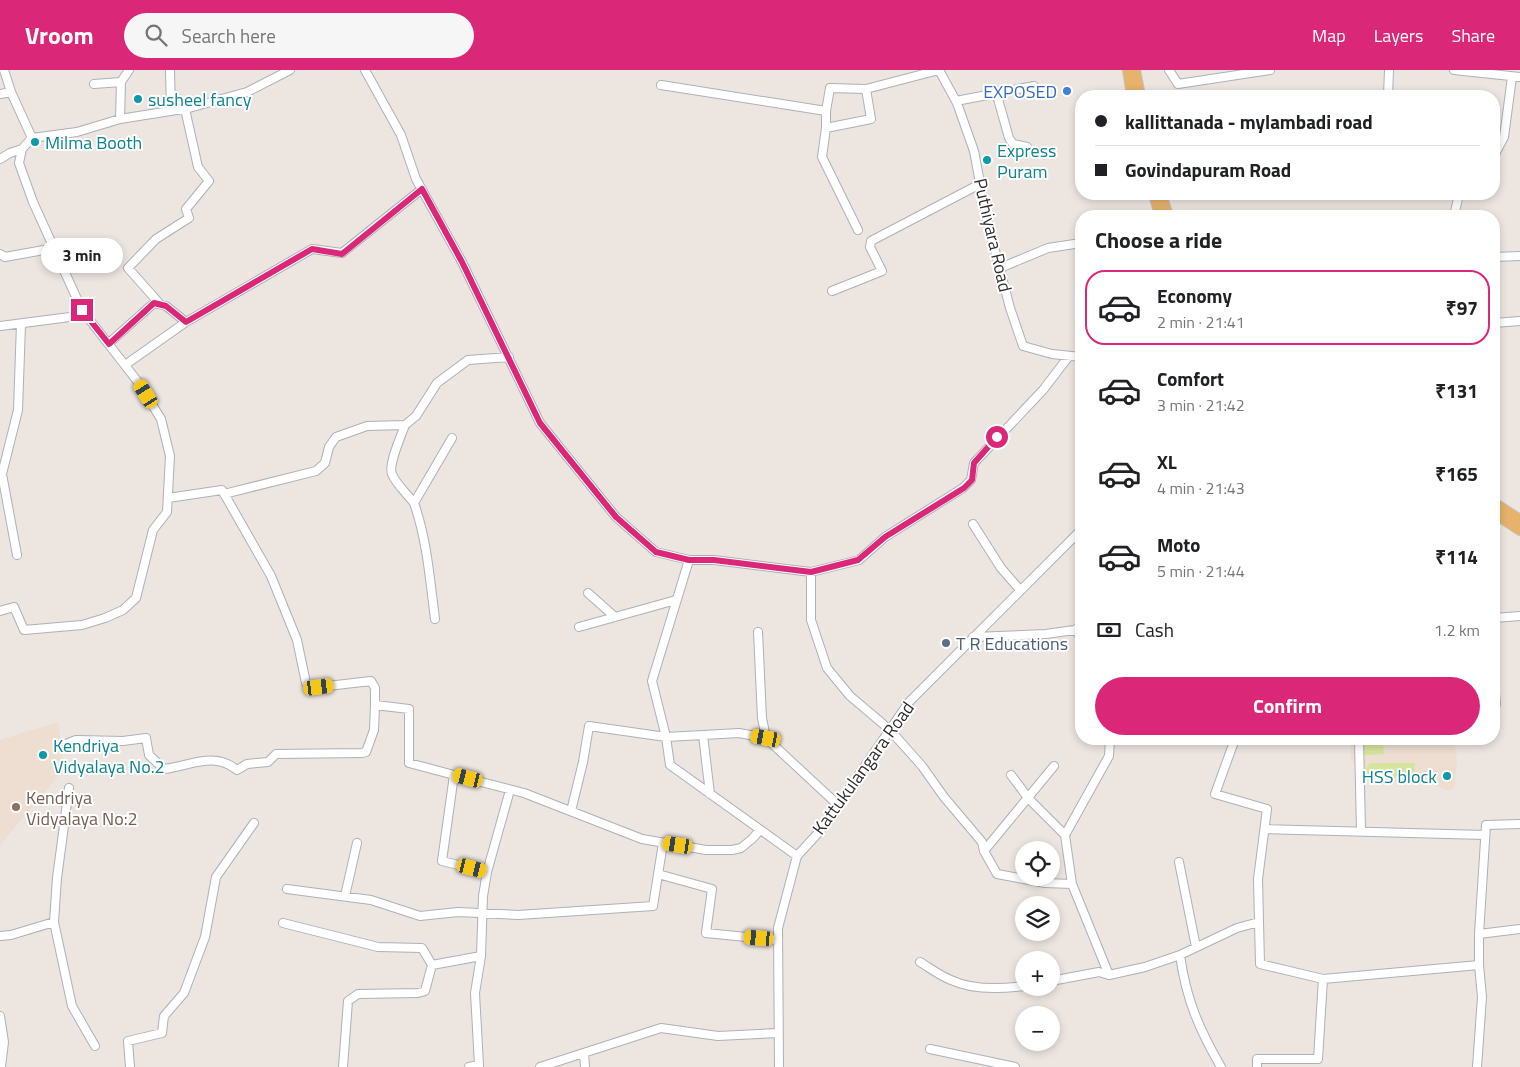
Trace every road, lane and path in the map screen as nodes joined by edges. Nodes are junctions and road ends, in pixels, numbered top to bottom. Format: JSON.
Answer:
{"nodes":[{"id":1,"x":4,"y":70,"type":"edge"},
{"id":2,"x":129,"y":70,"type":"edge"},
{"id":3,"x":170,"y":70,"type":"edge"},
{"id":4,"x":290,"y":70,"type":"edge"},
{"id":5,"x":365,"y":70,"type":"edge"},
{"id":6,"x":939,"y":70,"type":"edge"},
{"id":7,"x":1128,"y":70,"type":"edge"},
{"id":8,"x":1135,"y":70,"type":"edge"},
{"id":9,"x":1169,"y":70,"type":"edge"},
{"id":10,"x":1270,"y":70,"type":"edge"},
{"id":11,"x":1389,"y":70,"type":"edge"},
{"id":12,"x":1454,"y":70,"type":"edge"},
{"id":13,"x":1516,"y":77,"type":"edge"},
{"id":14,"x":121,"y":82,"type":"junction"},
{"id":15,"x":94,"y":84,"type":"dead end"},
{"id":16,"x":662,"y":85,"type":"dead end"},
{"id":17,"x":1034,"y":86,"type":"dead end"},
{"id":18,"x":866,"y":89,"type":"junction"},
{"id":19,"x":1131,"y":90,"type":"edge"},
{"id":20,"x":1139,"y":90,"type":"edge"},
{"id":21,"x":1388,"y":90,"type":"edge"},
{"id":22,"x":11,"y":92,"type":"junction"},
{"id":23,"x":996,"y":92,"type":"junction"},
{"id":24,"x":0,"y":94,"type":"edge"},
{"id":25,"x":956,"y":101,"type":"junction"},
{"id":26,"x":184,"y":109,"type":"junction"},
{"id":27,"x":171,"y":111,"type":"junction"},
{"id":28,"x":826,"y":111,"type":"junction"},
{"id":29,"x":120,"y":119,"type":"junction"},
{"id":30,"x":826,"y":128,"type":"junction"},
{"id":31,"x":32,"y":138,"type":"junction"},
{"id":32,"x":1500,"y":145,"type":"edge"},
{"id":33,"x":1027,"y":147,"type":"dead end"},
{"id":34,"x":22,"y":149,"type":"junction"},
{"id":35,"x":0,"y":159,"type":"edge"},
{"id":36,"x":980,"y":184,"type":"junction"},
{"id":37,"x":422,"y":189,"type":"junction"},
{"id":38,"x":858,"y":230,"type":"dead end"},
{"id":39,"x":1075,"y":244,"type":"edge"},
{"id":40,"x":55,"y":248,"type":"junction"},
{"id":41,"x":0,"y":254,"type":"edge"},
{"id":42,"x":1520,"y":256,"type":"edge"},
{"id":43,"x":1500,"y":257,"type":"edge"},
{"id":44,"x":1000,"y":268,"type":"junction"},
{"id":45,"x":832,"y":292,"type":"dead end"},
{"id":46,"x":160,"y":303,"type":"junction"},
{"id":47,"x":82,"y":310,"type":"junction"},
{"id":48,"x":1520,"y":321,"type":"edge"},
{"id":49,"x":186,"y":322,"type":"junction"},
{"id":50,"x":1500,"y":323,"type":"edge"},
{"id":51,"x":21,"y":324,"type":"junction"},
{"id":52,"x":0,"y":326,"type":"edge"},
{"id":53,"x":109,"y":344,"type":"junction"},
{"id":54,"x":1069,"y":356,"type":"junction"},
{"id":55,"x":1075,"y":356,"type":"edge"},
{"id":56,"x":508,"y":357,"type":"junction"},
{"id":57,"x":125,"y":365,"type":"junction"},
{"id":58,"x":404,"y":425,"type":"junction"},
{"id":59,"x":452,"y":438,"type":"dead end"},
{"id":60,"x":224,"y":494,"type":"junction"},
{"id":61,"x":168,"y":498,"type":"junction"},
{"id":62,"x":414,"y":503,"type":"junction"},
{"id":63,"x":1500,"y":507,"type":"edge"},
{"id":64,"x":1500,"y":517,"type":"edge"},
{"id":65,"x":1520,"y":520,"type":"edge"},
{"id":66,"x":973,"y":524,"type":"dead end"},
{"id":67,"x":1520,"y":530,"type":"edge"},
{"id":68,"x":1075,"y":536,"type":"edge"},
{"id":69,"x":17,"y":555,"type":"dead end"},
{"id":70,"x":689,"y":560,"type":"junction"},
{"id":71,"x":811,"y":572,"type":"junction"},
{"id":72,"x":1020,"y":590,"type":"junction"},
{"id":73,"x":588,"y":592,"type":"dead end"},
{"id":74,"x":676,"y":600,"type":"junction"},
{"id":75,"x":0,"y":611,"type":"edge"},
{"id":76,"x":1520,"y":616,"type":"edge"},
{"id":77,"x":615,"y":617,"type":"junction"},
{"id":78,"x":1500,"y":618,"type":"edge"},
{"id":79,"x":435,"y":619,"type":"dead end"},
{"id":80,"x":579,"y":627,"type":"dead end"},
{"id":81,"x":1075,"y":630,"type":"edge"},
{"id":82,"x":758,"y":632,"type":"dead end"},
{"id":83,"x":973,"y":637,"type":"junction"},
{"id":84,"x":375,"y":705,"type":"junction"},
{"id":85,"x":889,"y":729,"type":"junction"},
{"id":86,"x":702,"y":735,"type":"junction"},
{"id":87,"x":666,"y":737,"type":"junction"},
{"id":88,"x":766,"y":738,"type":"junction"},
{"id":89,"x":66,"y":744,"type":"dead end"},
{"id":90,"x":1110,"y":745,"type":"edge"},
{"id":91,"x":1233,"y":745,"type":"edge"},
{"id":92,"x":1359,"y":745,"type":"edge"},
{"id":93,"x":1054,"y":766,"type":"dead end"},
{"id":94,"x":454,"y":775,"type":"junction"},
{"id":95,"x":1011,"y":775,"type":"dead end"},
{"id":96,"x":69,"y":788,"type":"dead end"},
{"id":97,"x":510,"y":790,"type":"junction"},
{"id":98,"x":710,"y":794,"type":"junction"},
{"id":99,"x":1029,"y":799,"type":"junction"},
{"id":100,"x":836,"y":804,"type":"junction"},
{"id":101,"x":571,"y":811,"type":"junction"},
{"id":102,"x":254,"y":823,"type":"dead end"},
{"id":103,"x":1520,"y":824,"type":"edge"},
{"id":104,"x":1265,"y":829,"type":"junction"},
{"id":105,"x":760,"y":830,"type":"junction"},
{"id":106,"x":1361,"y":832,"type":"junction"},
{"id":107,"x":1065,"y":835,"type":"junction"},
{"id":108,"x":1485,"y":835,"type":"junction"},
{"id":109,"x":357,"y":843,"type":"dead end"},
{"id":110,"x":663,"y":843,"type":"junction"},
{"id":111,"x":984,"y":852,"type":"junction"},
{"id":112,"x":797,"y":856,"type":"junction"},
{"id":113,"x":1179,"y":862,"type":"dead end"},
{"id":114,"x":487,"y":872,"type":"junction"},
{"id":115,"x":658,"y":874,"type":"junction"},
{"id":116,"x":1072,"y":884,"type":"junction"},
{"id":117,"x":287,"y":889,"type":"dead end"},
{"id":118,"x":345,"y":896,"type":"junction"},
{"id":119,"x":482,"y":915,"type":"junction"},
{"id":120,"x":54,"y":922,"type":"junction"},
{"id":121,"x":1259,"y":922,"type":"junction"},
{"id":122,"x":283,"y":923,"type":"dead end"},
{"id":123,"x":1520,"y":929,"type":"edge"},
{"id":124,"x":1479,"y":934,"type":"junction"},
{"id":125,"x":0,"y":936,"type":"edge"},
{"id":126,"x":777,"y":940,"type":"junction"},
{"id":127,"x":1196,"y":947,"type":"junction"},
{"id":128,"x":1180,"y":955,"type":"junction"},
{"id":129,"x":481,"y":956,"type":"junction"},
{"id":130,"x":920,"y":962,"type":"dead end"},
{"id":131,"x":432,"y":965,"type":"junction"},
{"id":132,"x":1478,"y":965,"type":"junction"},
{"id":133,"x":1109,"y":974,"type":"junction"},
{"id":134,"x":1060,"y":979,"type":"edge"},
{"id":135,"x":1323,"y":979,"type":"junction"},
{"id":136,"x":1015,"y":987,"type":"edge"},
{"id":137,"x":0,"y":1016,"type":"edge"},
{"id":138,"x":778,"y":1033,"type":"junction"},
{"id":139,"x":95,"y":1046,"type":"dead end"},
{"id":140,"x":930,"y":1049,"type":"dead end"},
{"id":141,"x":584,"y":1053,"type":"junction"},
{"id":142,"x":479,"y":1066,"type":"edge"},
{"id":143,"x":1,"y":1067,"type":"edge"},
{"id":144,"x":130,"y":1067,"type":"edge"},
{"id":145,"x":343,"y":1067,"type":"edge"},
{"id":146,"x":469,"y":1067,"type":"edge"},
{"id":147,"x":540,"y":1067,"type":"edge"},
{"id":148,"x":585,"y":1067,"type":"edge"},
{"id":149,"x":779,"y":1067,"type":"edge"},
{"id":150,"x":1015,"y":1067,"type":"edge"},
{"id":151,"x":1221,"y":1067,"type":"edge"},
{"id":152,"x":1257,"y":1067,"type":"edge"},
{"id":153,"x":1477,"y":1067,"type":"edge"}],
"edges":[{"from":1,"to":22,"type":"street"},
{"from":2,"to":14,"type":"street"},
{"from":3,"to":27,"type":"street"},
{"from":4,"to":26,"type":"street"},
{"from":5,"to":37,"type":"street"},
{"from":6,"to":18,"type":"street"},
{"from":6,"to":25,"type":"street","name":"Puthiyara Road"},
{"from":7,"to":19,"type":"main road"},
{"from":8,"to":20,"type":"main road"},
{"from":9,"to":10,"type":"street"},
{"from":11,"to":21,"type":"street"},
{"from":12,"to":13,"type":"street"},
{"from":13,"to":32,"type":"street"},
{"from":14,"to":15,"type":"street"},
{"from":14,"to":29,"type":"street"},
{"from":16,"to":28,"type":"street"},
{"from":17,"to":23,"type":"street"},
{"from":18,"to":28,"type":"street"},
{"from":18,"to":30,"type":"street"},
{"from":22,"to":24,"type":"street"},
{"from":22,"to":31,"type":"street"},
{"from":23,"to":25,"type":"street"},
{"from":23,"to":33,"type":"street"},
{"from":25,"to":36,"type":"street","name":"Puthiyara Road"},
{"from":26,"to":27,"type":"street"},
{"from":26,"to":46,"type":"street"},
{"from":27,"to":29,"type":"street"},
{"from":28,"to":30,"type":"street"},
{"from":29,"to":31,"type":"street"},
{"from":30,"to":38,"type":"street"},
{"from":31,"to":34,"type":"street"},
{"from":34,"to":35,"type":"street"},
{"from":34,"to":40,"type":"street"},
{"from":36,"to":44,"type":"street","name":"Puthiyara Road"},
{"from":36,"to":45,"type":"street"},
{"from":37,"to":49,"type":"street"},
{"from":37,"to":56,"type":"street"},
{"from":39,"to":44,"type":"street"},
{"from":40,"to":41,"type":"street"},
{"from":40,"to":47,"type":"street"},
{"from":42,"to":43,"type":"street"},
{"from":44,"to":54,"type":"street","name":"Puthiyara Road"},
{"from":46,"to":49,"type":"street"},
{"from":46,"to":53,"type":"street"},
{"from":47,"to":51,"type":"street"},
{"from":47,"to":53,"type":"street"},
{"from":48,"to":50,"type":"street"},
{"from":49,"to":57,"type":"street"},
{"from":51,"to":52,"type":"street"},
{"from":51,"to":69,"type":"street"},
{"from":53,"to":57,"type":"street"},
{"from":54,"to":55,"type":"street","name":"Puthiyara Road"},
{"from":54,"to":71,"type":"street"},
{"from":56,"to":58,"type":"street"},
{"from":56,"to":70,"type":"street"},
{"from":57,"to":61,"type":"street"},
{"from":58,"to":60,"type":"street"},
{"from":58,"to":62,"type":"street"},
{"from":59,"to":62,"type":"street"},
{"from":60,"to":61,"type":"street"},
{"from":60,"to":84,"type":"street"},
{"from":61,"to":75,"type":"street"},
{"from":62,"to":79,"type":"street"},
{"from":63,"to":65,"type":"main road"},
{"from":64,"to":67,"type":"main road"},
{"from":66,"to":72,"type":"street"},
{"from":68,"to":72,"type":"street","name":"Kattukulangara Road"},
{"from":70,"to":71,"type":"street"},
{"from":70,"to":74,"type":"street"},
{"from":71,"to":85,"type":"street"},
{"from":72,"to":83,"type":"street","name":"Kattukulangara Road"},
{"from":73,"to":77,"type":"street"},
{"from":74,"to":77,"type":"street"},
{"from":74,"to":87,"type":"street"},
{"from":76,"to":78,"type":"street"},
{"from":77,"to":80,"type":"street"},
{"from":81,"to":83,"type":"street"},
{"from":82,"to":88,"type":"street"},
{"from":83,"to":85,"type":"street","name":"Kattukulangara Road"},
{"from":84,"to":89,"type":"street"},
{"from":84,"to":94,"type":"street"},
{"from":85,"to":100,"type":"street","name":"Kattukulangara Road"},
{"from":85,"to":111,"type":"street"},
{"from":86,"to":87,"type":"street"},
{"from":86,"to":88,"type":"street"},
{"from":86,"to":98,"type":"street"},
{"from":87,"to":98,"type":"street"},
{"from":87,"to":101,"type":"street"},
{"from":88,"to":100,"type":"street"},
{"from":90,"to":107,"type":"street"},
{"from":91,"to":104,"type":"street"},
{"from":92,"to":106,"type":"street"},
{"from":93,"to":99,"type":"street"},
{"from":94,"to":97,"type":"street"},
{"from":94,"to":114,"type":"street"},
{"from":95,"to":99,"type":"street"},
{"from":96,"to":120,"type":"street"},
{"from":97,"to":101,"type":"street"},
{"from":97,"to":114,"type":"street"},
{"from":98,"to":105,"type":"street"},
{"from":99,"to":107,"type":"street"},
{"from":99,"to":111,"type":"street"},
{"from":100,"to":112,"type":"street","name":"Kattukulangara Road"},
{"from":101,"to":110,"type":"street"},
{"from":102,"to":144,"type":"street"},
{"from":103,"to":108,"type":"street"},
{"from":104,"to":106,"type":"street"},
{"from":104,"to":121,"type":"street"},
{"from":105,"to":110,"type":"street"},
{"from":105,"to":112,"type":"street"},
{"from":106,"to":108,"type":"street"},
{"from":107,"to":116,"type":"street"},
{"from":108,"to":124,"type":"street"},
{"from":109,"to":118,"type":"street"},
{"from":110,"to":115,"type":"street"},
{"from":111,"to":116,"type":"street"},
{"from":112,"to":126,"type":"street","name":"Kattukulangara Road"},
{"from":113,"to":127,"type":"street"},
{"from":114,"to":119,"type":"street"},
{"from":115,"to":119,"type":"street"},
{"from":115,"to":126,"type":"street"},
{"from":116,"to":133,"type":"street"},
{"from":117,"to":118,"type":"street"},
{"from":118,"to":119,"type":"street"},
{"from":119,"to":129,"type":"street"},
{"from":120,"to":125,"type":"street"},
{"from":120,"to":139,"type":"street"},
{"from":121,"to":127,"type":"street"},
{"from":121,"to":135,"type":"street"},
{"from":122,"to":131,"type":"street"},
{"from":123,"to":124,"type":"street"},
{"from":124,"to":132,"type":"street"},
{"from":126,"to":138,"type":"street","name":"Kattukulangara Road"},
{"from":127,"to":128,"type":"street"},
{"from":128,"to":133,"type":"street"},
{"from":128,"to":151,"type":"street"},
{"from":129,"to":131,"type":"street"},
{"from":129,"to":142,"type":"street"},
{"from":130,"to":136,"type":"street"},
{"from":131,"to":145,"type":"street"},
{"from":132,"to":135,"type":"street"},
{"from":132,"to":153,"type":"street"},
{"from":133,"to":134,"type":"street"},
{"from":135,"to":152,"type":"street"},
{"from":137,"to":143,"type":"street"},
{"from":138,"to":141,"type":"street"},
{"from":138,"to":149,"type":"street","name":"Kattukulangara Road"},
{"from":140,"to":150,"type":"street"},
{"from":141,"to":147,"type":"street"},
{"from":141,"to":148,"type":"street"},
{"from":142,"to":146,"type":"street"}]}
